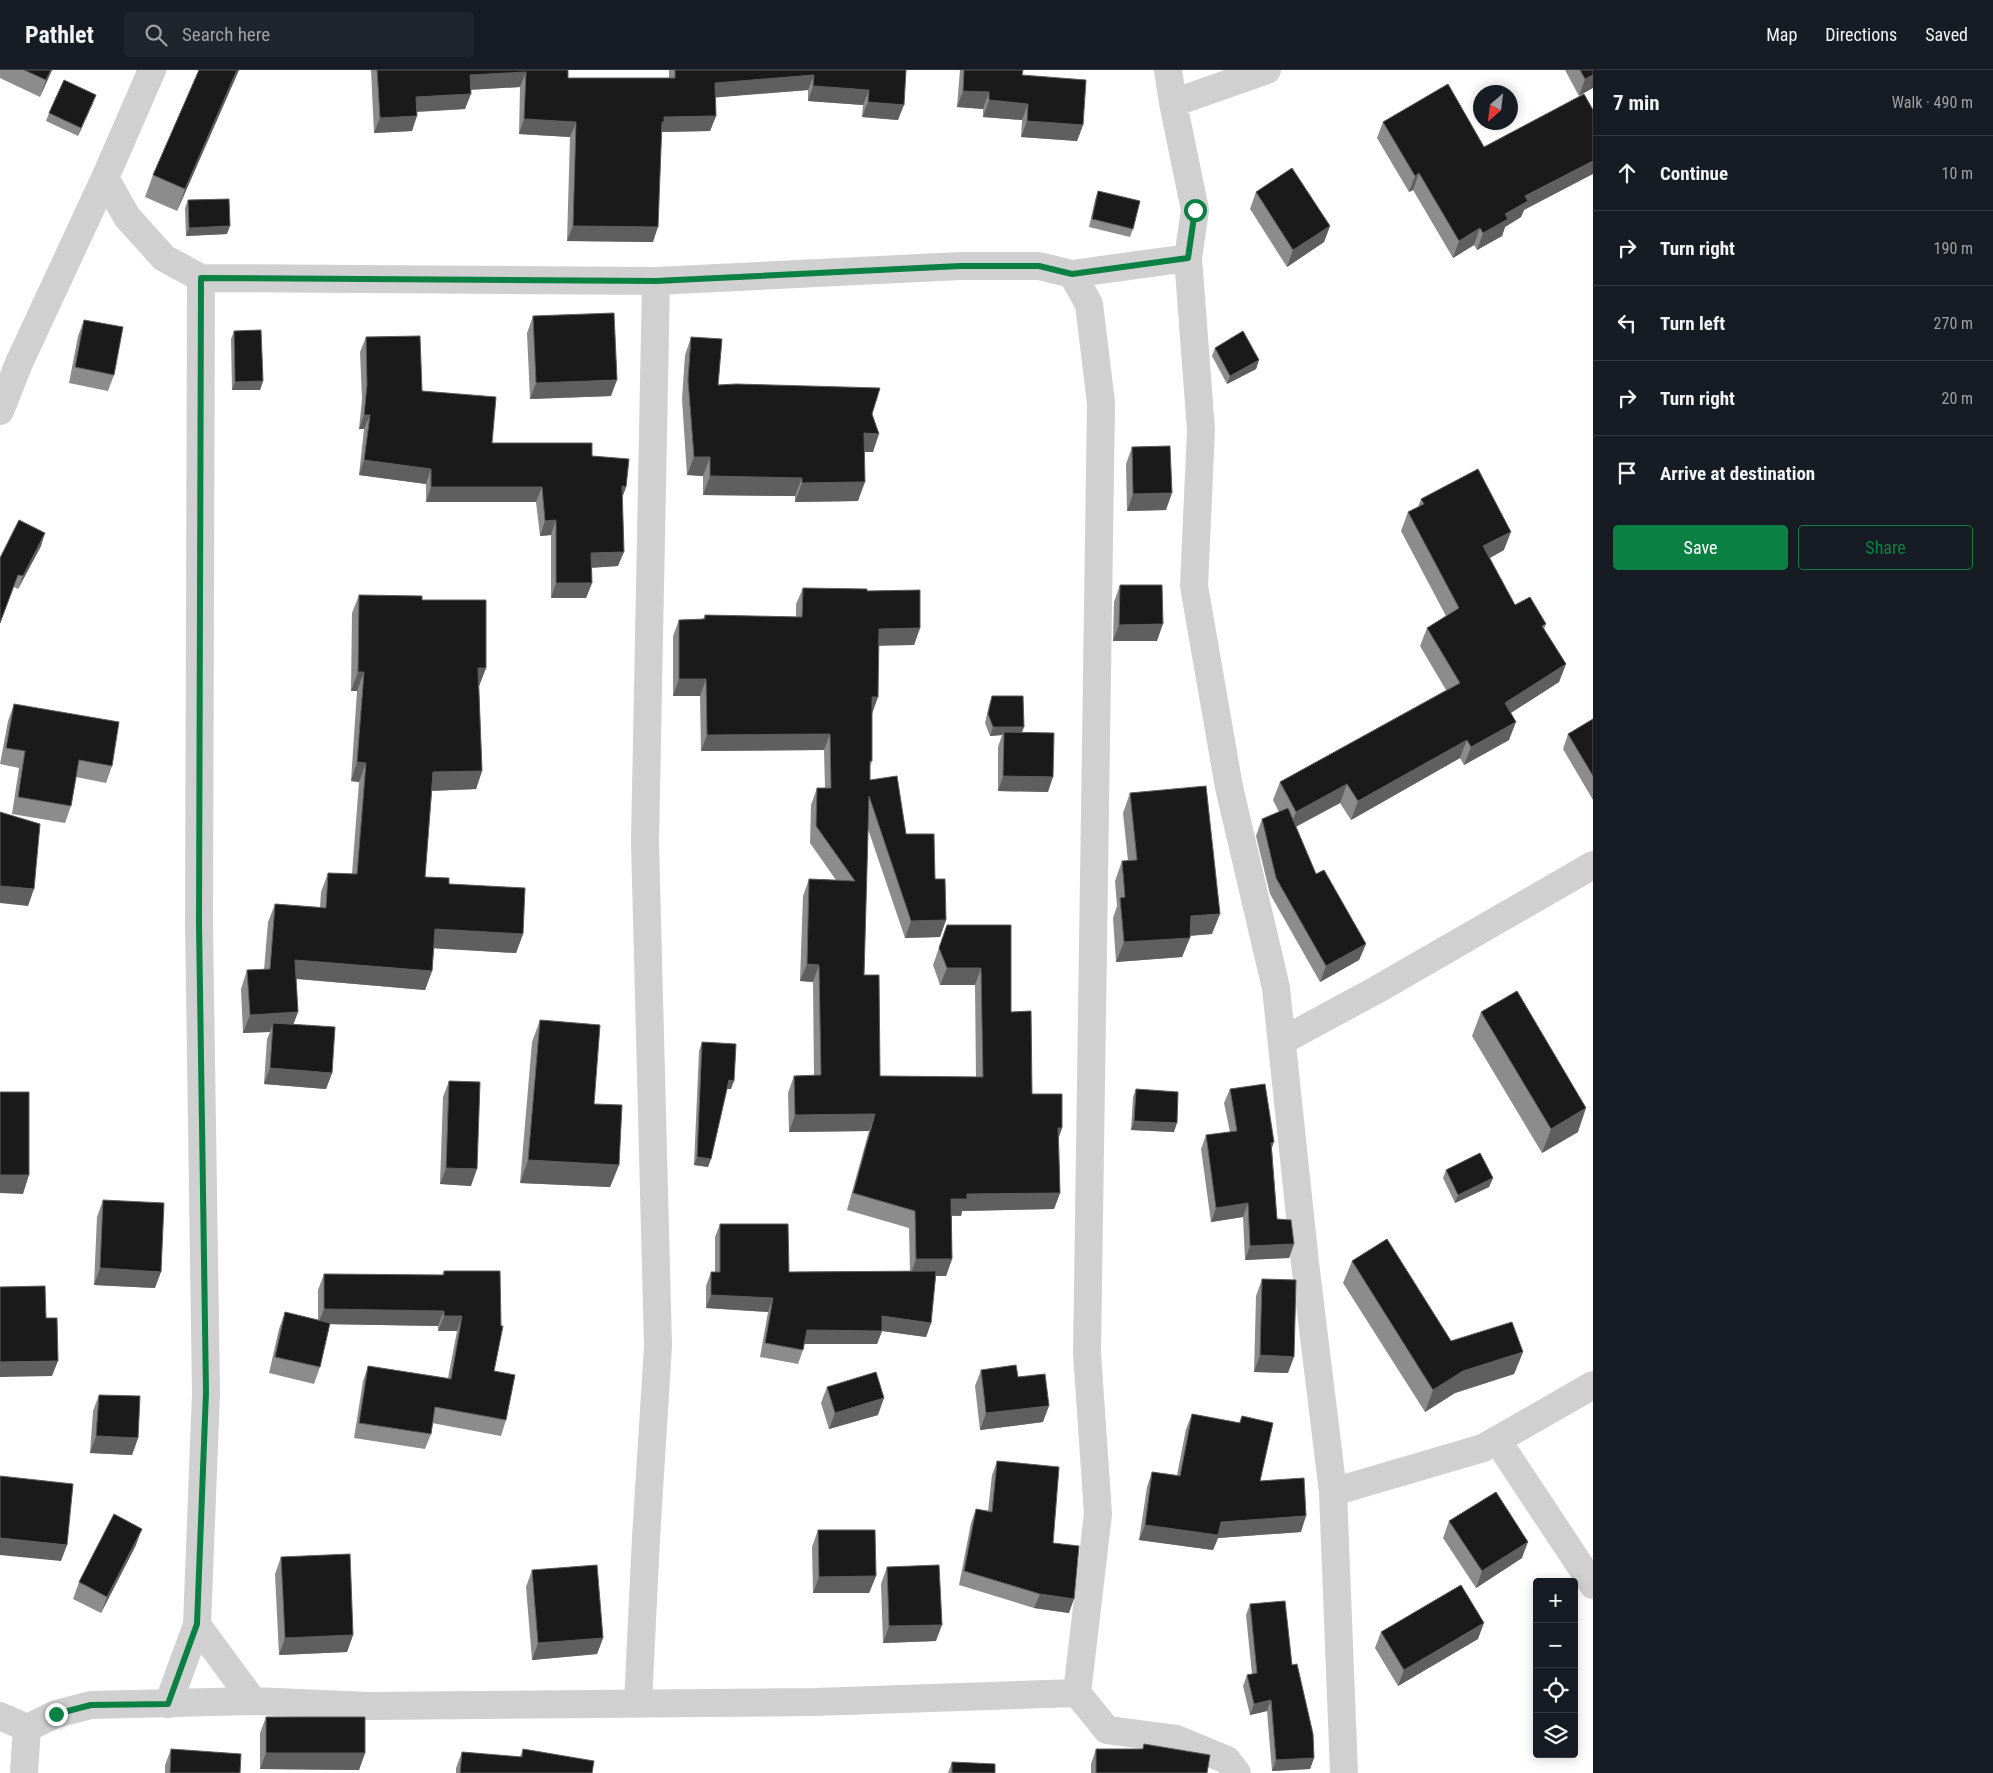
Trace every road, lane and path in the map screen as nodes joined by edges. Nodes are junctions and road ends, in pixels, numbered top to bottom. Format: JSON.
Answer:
{"nodes":[{"id":1,"x":152,"y":70,"type":"edge"},
{"id":2,"x":1168,"y":70,"type":"edge"},
{"id":3,"x":1267,"y":70,"type":"edge"},
{"id":4,"x":1173,"y":103,"type":"junction"},
{"id":5,"x":105,"y":178,"type":"junction"},
{"id":6,"x":1188,"y":258,"type":"junction"},
{"id":7,"x":1072,"y":274,"type":"junction"},
{"id":8,"x":201,"y":278,"type":"junction"},
{"id":9,"x":656,"y":281,"type":"junction"},
{"id":10,"x":10,"y":365,"type":"edge"},
{"id":11,"x":0,"y":411,"type":"edge"},
{"id":12,"x":1593,"y":864,"type":"edge"},
{"id":13,"x":1282,"y":1042,"type":"junction"},
{"id":14,"x":1593,"y":1385,"type":"edge"},
{"id":15,"x":1496,"y":1440,"type":"junction"},
{"id":16,"x":1333,"y":1492,"type":"junction"},
{"id":17,"x":1593,"y":1585,"type":"edge"},
{"id":18,"x":197,"y":1624,"type":"junction"},
{"id":19,"x":1077,"y":1692,"type":"junction"},
{"id":20,"x":253,"y":1701,"type":"junction"},
{"id":21,"x":638,"y":1703,"type":"junction"},
{"id":22,"x":168,"y":1704,"type":"junction"},
{"id":23,"x":0,"y":1716,"type":"edge"},
{"id":24,"x":27,"y":1728,"type":"junction"},
{"id":25,"x":24,"y":1773,"type":"edge"},
{"id":26,"x":1237,"y":1773,"type":"edge"},
{"id":27,"x":1344,"y":1773,"type":"edge"}],
"edges":[{"from":1,"to":5,"type":"street"},
{"from":2,"to":4,"type":"street"},
{"from":3,"to":4,"type":"street"},
{"from":4,"to":6,"type":"street"},
{"from":5,"to":8,"type":"street"},
{"from":5,"to":10,"type":"street"},
{"from":6,"to":7,"type":"street"},
{"from":6,"to":13,"type":"street"},
{"from":7,"to":9,"type":"street"},
{"from":7,"to":19,"type":"street"},
{"from":8,"to":9,"type":"street"},
{"from":8,"to":18,"type":"street"},
{"from":9,"to":21,"type":"street"},
{"from":10,"to":11,"type":"street"},
{"from":12,"to":13,"type":"street"},
{"from":13,"to":16,"type":"street"},
{"from":14,"to":15,"type":"street"},
{"from":15,"to":16,"type":"street"},
{"from":15,"to":17,"type":"street"},
{"from":16,"to":27,"type":"street"},
{"from":18,"to":20,"type":"street"},
{"from":18,"to":22,"type":"street"},
{"from":19,"to":21,"type":"street"},
{"from":19,"to":26,"type":"street"},
{"from":20,"to":21,"type":"street"},
{"from":20,"to":22,"type":"street"},
{"from":22,"to":24,"type":"street"},
{"from":23,"to":24,"type":"street"},
{"from":24,"to":25,"type":"street"}]}
